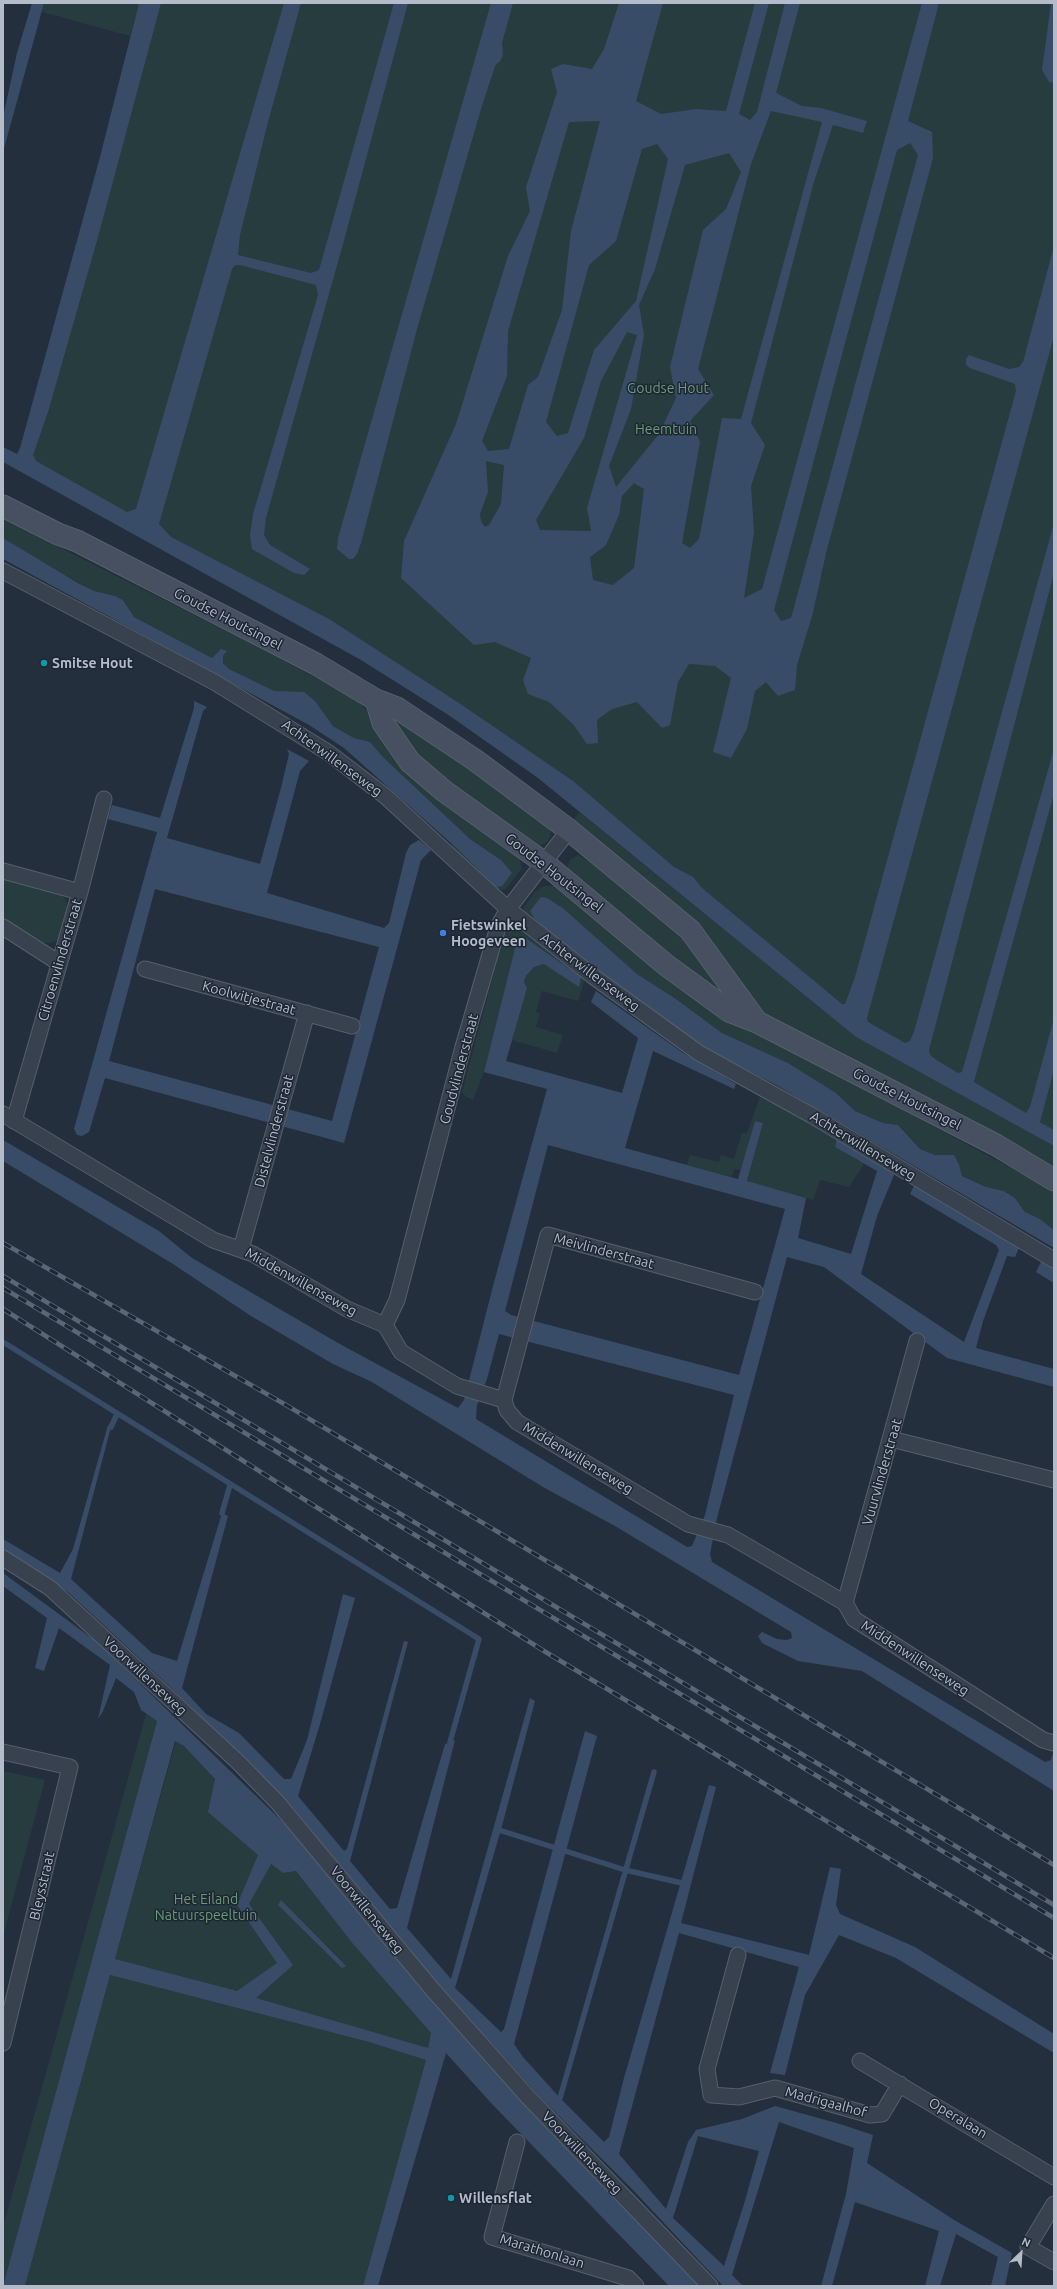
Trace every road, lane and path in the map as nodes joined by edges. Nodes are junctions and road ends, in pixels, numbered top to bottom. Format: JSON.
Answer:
{"nodes":[{"id":1,"x":3,"y":492,"type":"edge"},
{"id":2,"x":3,"y":506,"type":"edge"},
{"id":3,"x":77,"y":541,"type":"junction"},
{"id":4,"x":3,"y":571,"type":"edge"},
{"id":5,"x":376,"y":700,"type":"junction"},
{"id":6,"x":104,"y":799,"type":"dead end"},
{"id":7,"x":569,"y":830,"type":"junction"},
{"id":8,"x":543,"y":862,"type":"junction"},
{"id":9,"x":3,"y":872,"type":"edge"},
{"id":10,"x":80,"y":892,"type":"junction"},
{"id":11,"x":508,"y":909,"type":"junction"},
{"id":12,"x":3,"y":927,"type":"edge"},
{"id":13,"x":59,"y":963,"type":"junction"},
{"id":14,"x":145,"y":969,"type":"dead end"},
{"id":15,"x":306,"y":1013,"type":"junction"},
{"id":16,"x":757,"y":1022,"type":"junction"},
{"id":17,"x":352,"y":1026,"type":"dead end"},
{"id":18,"x":8,"y":1117,"type":"edge"},
{"id":19,"x":1054,"y":1180,"type":"edge"},
{"id":20,"x":241,"y":1249,"type":"junction"},
{"id":21,"x":1054,"y":1260,"type":"edge"},
{"id":22,"x":755,"y":1292,"type":"dead end"},
{"id":23,"x":385,"y":1325,"type":"junction"},
{"id":24,"x":917,"y":1341,"type":"dead end"},
{"id":25,"x":504,"y":1400,"type":"junction"},
{"id":26,"x":891,"y":1439,"type":"junction"},
{"id":27,"x":1054,"y":1480,"type":"edge"},
{"id":28,"x":3,"y":1558,"type":"edge"},
{"id":29,"x":845,"y":1602,"type":"junction"},
{"id":30,"x":1048,"y":1741,"type":"edge"},
{"id":31,"x":3,"y":1752,"type":"edge"},
{"id":32,"x":738,"y":1955,"type":"dead end"},
{"id":33,"x":8,"y":2004,"type":"edge"},
{"id":34,"x":3,"y":2043,"type":"edge"},
{"id":35,"x":860,"y":2061,"type":"dead end"},
{"id":36,"x":900,"y":2084,"type":"junction"},
{"id":37,"x":517,"y":2142,"type":"dead end"},
{"id":38,"x":1054,"y":2177,"type":"edge"},
{"id":39,"x":1054,"y":2204,"type":"edge"},
{"id":40,"x":1054,"y":2262,"type":"edge"},
{"id":41,"x":636,"y":2286,"type":"edge"},
{"id":42,"x":710,"y":2286,"type":"edge"}],
"edges":[{"from":1,"to":3,"type":"main road","name":"Goudse Houtsingel"},
{"from":2,"to":3,"type":"main road","name":"Goudse Houtsingel"},
{"from":3,"to":5,"type":"main road","name":"Goudse Houtsingel"},
{"from":4,"to":11,"type":"street","name":"Achterwillenseweg"},
{"from":5,"to":7,"type":"main road","name":"Goudse Houtsingel"},
{"from":5,"to":8,"type":"main road","name":"Goudse Houtsingel"},
{"from":6,"to":10,"type":"street","name":"Citroenvlinderstraat"},
{"from":7,"to":8,"type":"street","name":"Goudvlinderstraat"},
{"from":7,"to":16,"type":"main road","name":"Goudse Houtsingel"},
{"from":8,"to":11,"type":"street","name":"Goudvlinderstraat"},
{"from":8,"to":16,"type":"main road","name":"Goudse Houtsingel"},
{"from":9,"to":10,"type":"street"},
{"from":10,"to":13,"type":"street","name":"Citroenvlinderstraat"},
{"from":11,"to":21,"type":"street","name":"Achterwillenseweg"},
{"from":11,"to":23,"type":"street","name":"Goudvlinderstraat"},
{"from":12,"to":13,"type":"street"},
{"from":13,"to":18,"type":"street","name":"Citroenvlinderstraat"},
{"from":14,"to":15,"type":"street","name":"Koolwitjestraat"},
{"from":15,"to":17,"type":"street","name":"Koolwitjestraat"},
{"from":15,"to":20,"type":"street","name":"Distelvlinderstraat"},
{"from":16,"to":19,"type":"main road","name":"Goudse Houtsingel"},
{"from":18,"to":20,"type":"street","name":"Middenwillenseweg"},
{"from":20,"to":23,"type":"street","name":"Middenwillenseweg"},
{"from":22,"to":25,"type":"street","name":"Meivlinderstraat"},
{"from":23,"to":25,"type":"street"},
{"from":24,"to":26,"type":"street","name":"Vuurvlinderstraat"},
{"from":25,"to":29,"type":"street","name":"Middenwillenseweg"},
{"from":26,"to":27,"type":"street"},
{"from":26,"to":29,"type":"street","name":"Vuurvlinderstraat"},
{"from":28,"to":42,"type":"street","name":"Voorwillenseweg"},
{"from":29,"to":30,"type":"street","name":"Middenwillenseweg"},
{"from":31,"to":33,"type":"street","name":"Bleysstraat"},
{"from":32,"to":36,"type":"street","name":"Madrigaalhof"},
{"from":33,"to":34,"type":"street","name":"Bleysstraat"},
{"from":35,"to":36,"type":"street","name":"Operalaan"},
{"from":36,"to":38,"type":"street","name":"Operalaan"},
{"from":37,"to":41,"type":"street","name":"Marathonlaan"},
{"from":39,"to":40,"type":"street"}]}
